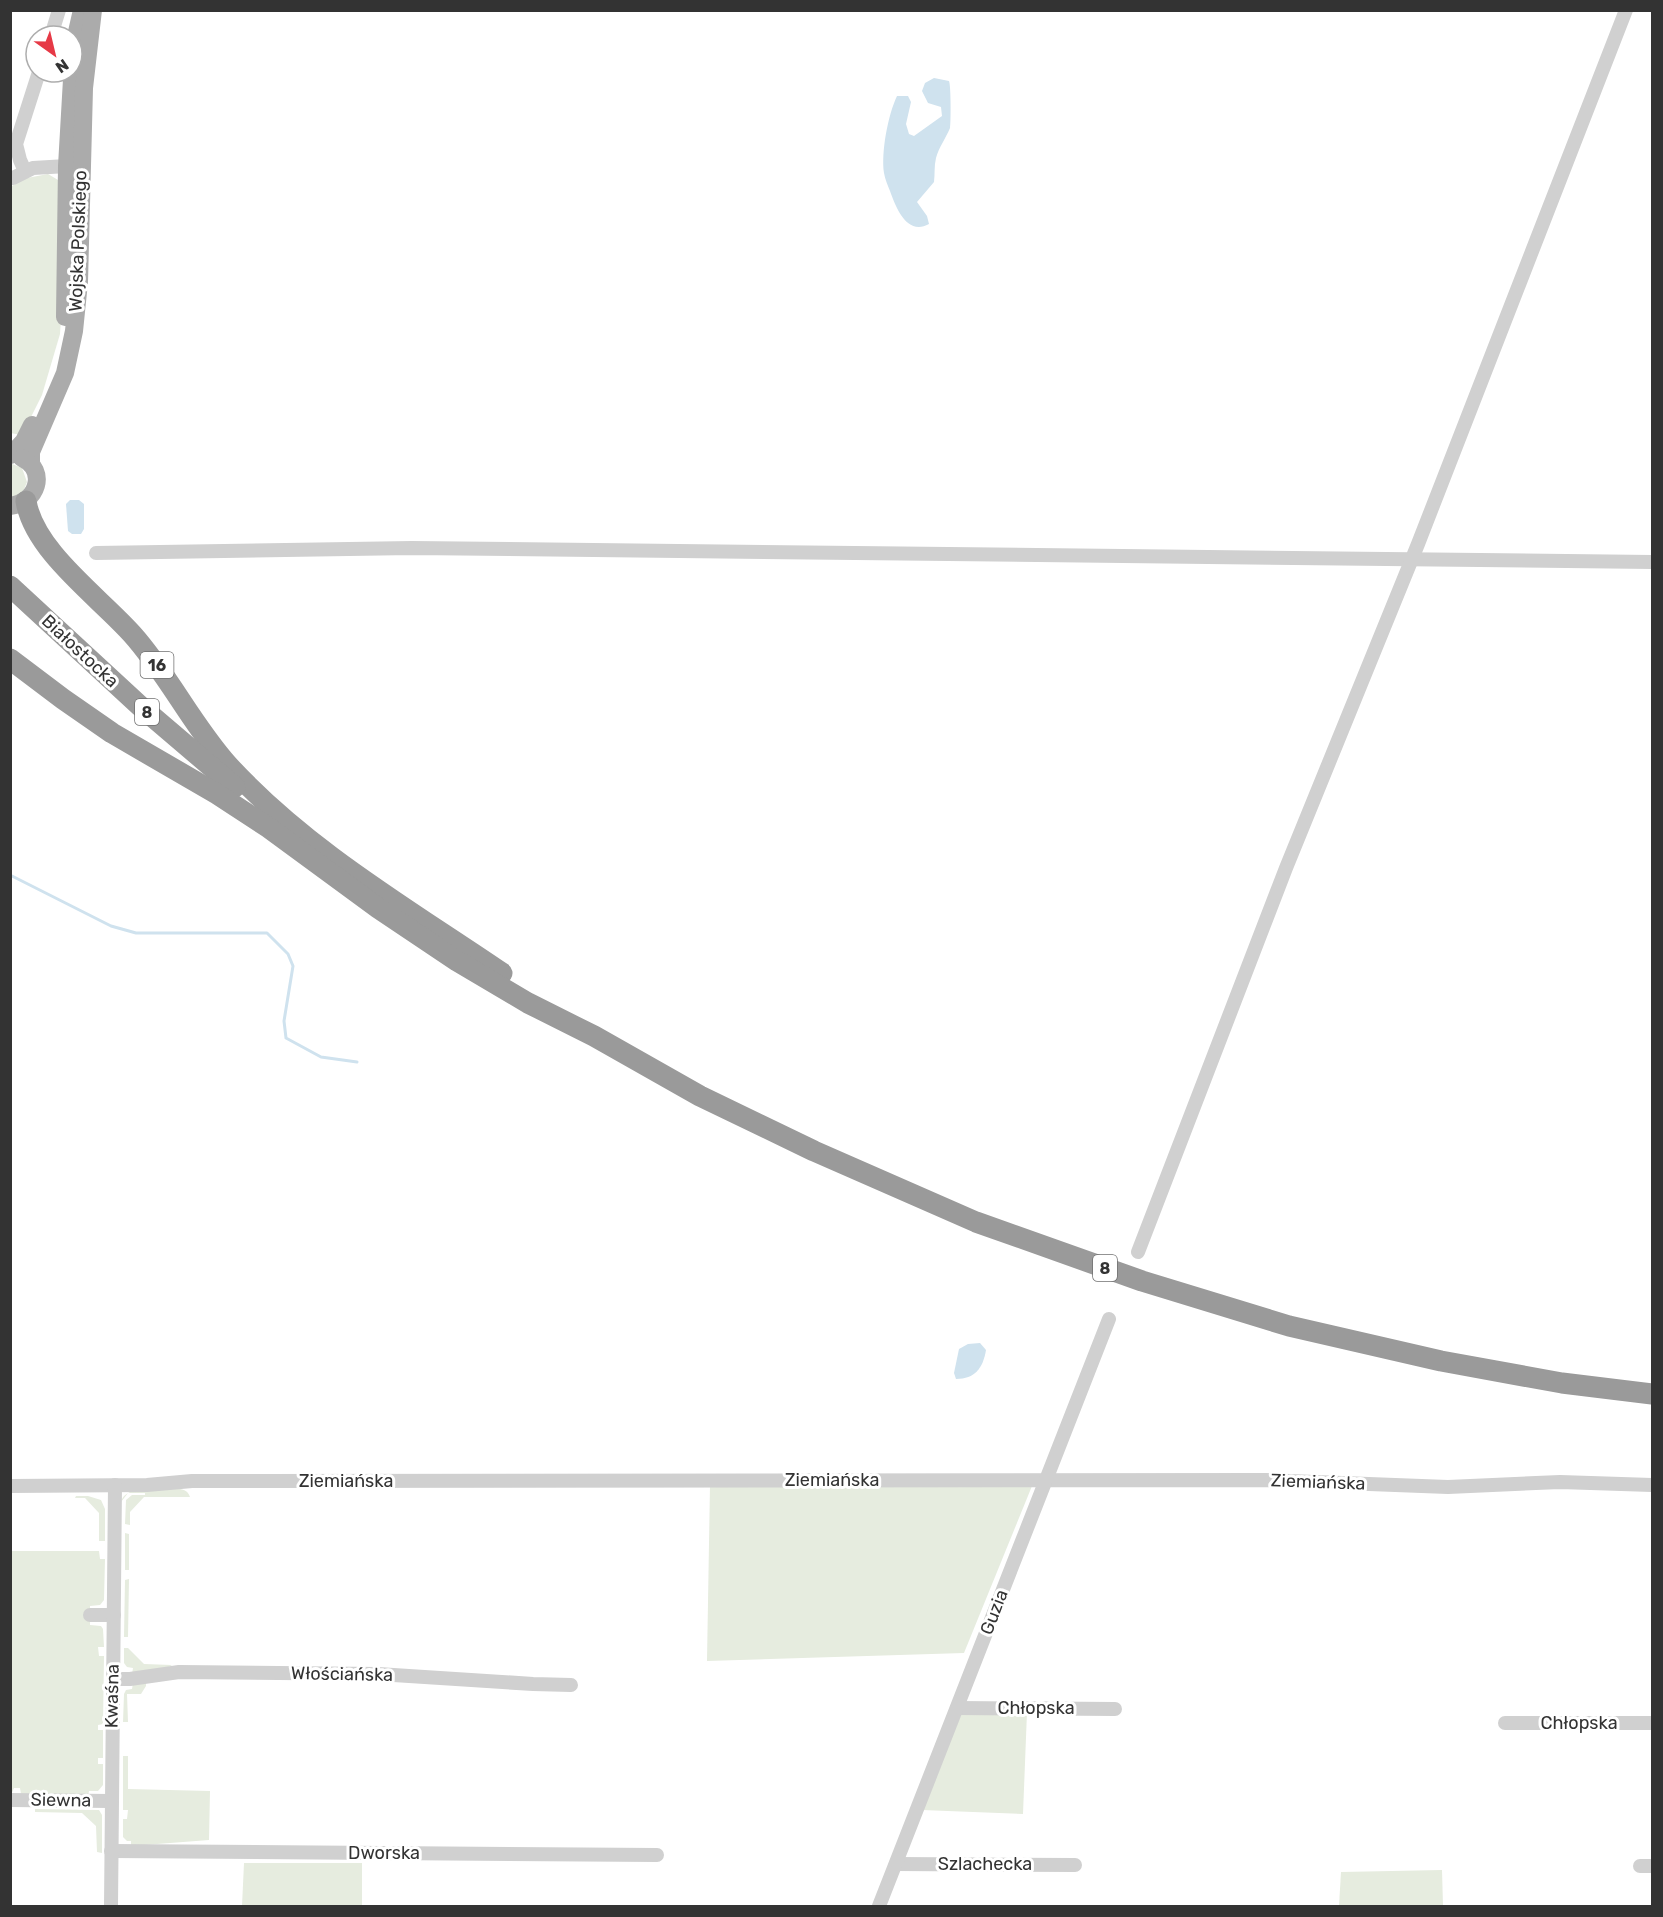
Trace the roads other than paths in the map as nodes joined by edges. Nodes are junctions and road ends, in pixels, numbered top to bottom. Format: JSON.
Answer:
{"nodes":[{"id":1,"x":82,"y":10,"type":"edge"},
{"id":2,"x":93,"y":10,"type":"edge"},
{"id":3,"x":1626,"y":10,"type":"edge"},
{"id":4,"x":35,"y":84,"type":"edge"},
{"id":5,"x":74,"y":166,"type":"junction"},
{"id":6,"x":11,"y":455,"type":"edge"},
{"id":7,"x":31,"y":464,"type":"junction"},
{"id":8,"x":18,"y":504,"type":"edge"},
{"id":9,"x":96,"y":553,"type":"dead end"},
{"id":10,"x":1412,"y":558,"type":"junction"},
{"id":11,"x":1653,"y":562,"type":"edge"},
{"id":12,"x":10,"y":586,"type":"edge"},
{"id":13,"x":10,"y":600,"type":"edge"},
{"id":14,"x":10,"y":659,"type":"edge"},
{"id":15,"x":292,"y":827,"type":"junction"},
{"id":16,"x":269,"y":828,"type":"junction"},
{"id":17,"x":594,"y":1036,"type":"junction"},
{"id":18,"x":1138,"y":1252,"type":"dead end"},
{"id":19,"x":1109,"y":1319,"type":"dead end"},
{"id":20,"x":1653,"y":1394,"type":"edge"},
{"id":21,"x":1045,"y":1480,"type":"junction"},
{"id":22,"x":115,"y":1485,"type":"junction"},
{"id":23,"x":1653,"y":1485,"type":"edge"},
{"id":24,"x":10,"y":1486,"type":"edge"},
{"id":25,"x":90,"y":1615,"type":"dead end"},
{"id":26,"x":114,"y":1615,"type":"junction"},
{"id":27,"x":113,"y":1679,"type":"junction"},
{"id":28,"x":571,"y":1685,"type":"dead end"},
{"id":29,"x":957,"y":1708,"type":"junction"},
{"id":30,"x":1114,"y":1709,"type":"dead end"},
{"id":31,"x":1505,"y":1723,"type":"dead end"},
{"id":32,"x":1653,"y":1723,"type":"edge"},
{"id":33,"x":10,"y":1800,"type":"edge"},
{"id":34,"x":111,"y":1801,"type":"junction"},
{"id":35,"x":111,"y":1851,"type":"junction"},
{"id":36,"x":657,"y":1855,"type":"dead end"},
{"id":37,"x":896,"y":1864,"type":"junction"},
{"id":38,"x":1075,"y":1865,"type":"dead end"},
{"id":39,"x":111,"y":1906,"type":"edge"},
{"id":40,"x":879,"y":1906,"type":"edge"}],
"edges":[{"from":1,"to":5,"type":"main road","name":"Wojska Polskiego"},
{"from":2,"to":5,"type":"main road","name":"Wojska Polskiego"},
{"from":3,"to":10,"type":"street"},
{"from":4,"to":5,"type":"street"},
{"from":5,"to":6,"type":"main road","name":"Wojska Polskiego"},
{"from":5,"to":7,"type":"main road","name":"Wojska Polskiego"},
{"from":6,"to":7,"type":"main road"},
{"from":7,"to":8,"type":"main road","number":"16"},
{"from":8,"to":15,"type":"highway","number":"16"},
{"from":9,"to":10,"type":"street"},
{"from":10,"to":11,"type":"street"},
{"from":10,"to":18,"type":"street"},
{"from":12,"to":15,"type":"highway","name":"Białostocka","number":"8"},
{"from":13,"to":16,"type":"highway","name":"Białostocka","number":"8"},
{"from":14,"to":16,"type":"highway"},
{"from":15,"to":17,"type":"highway","number":"8"},
{"from":16,"to":17,"type":"highway","number":"8"},
{"from":17,"to":20,"type":"highway","number":"8"},
{"from":19,"to":21,"type":"street","name":"Guzia"},
{"from":21,"to":22,"type":"street","name":"Ziemiańska"},
{"from":21,"to":23,"type":"street","name":"Ziemiańska"},
{"from":21,"to":29,"type":"street","name":"Guzia"},
{"from":22,"to":24,"type":"street","name":"Ziemiańska"},
{"from":22,"to":26,"type":"street","name":"Kwaśna"},
{"from":25,"to":26,"type":"street"},
{"from":26,"to":27,"type":"street","name":"Kwaśna"},
{"from":27,"to":28,"type":"street","name":"Włościańska"},
{"from":27,"to":34,"type":"street","name":"Kwaśna"},
{"from":29,"to":30,"type":"street","name":"Chłopska"},
{"from":29,"to":37,"type":"street","name":"Guzia"},
{"from":31,"to":32,"type":"street","name":"Chłopska"},
{"from":33,"to":34,"type":"street","name":"Siewna"},
{"from":34,"to":35,"type":"street","name":"Kwaśna"},
{"from":35,"to":36,"type":"street","name":"Dworska"},
{"from":35,"to":39,"type":"street","name":"Kwaśna"},
{"from":37,"to":38,"type":"street","name":"Szlachecka"},
{"from":37,"to":40,"type":"street","name":"Guzia"}]}
